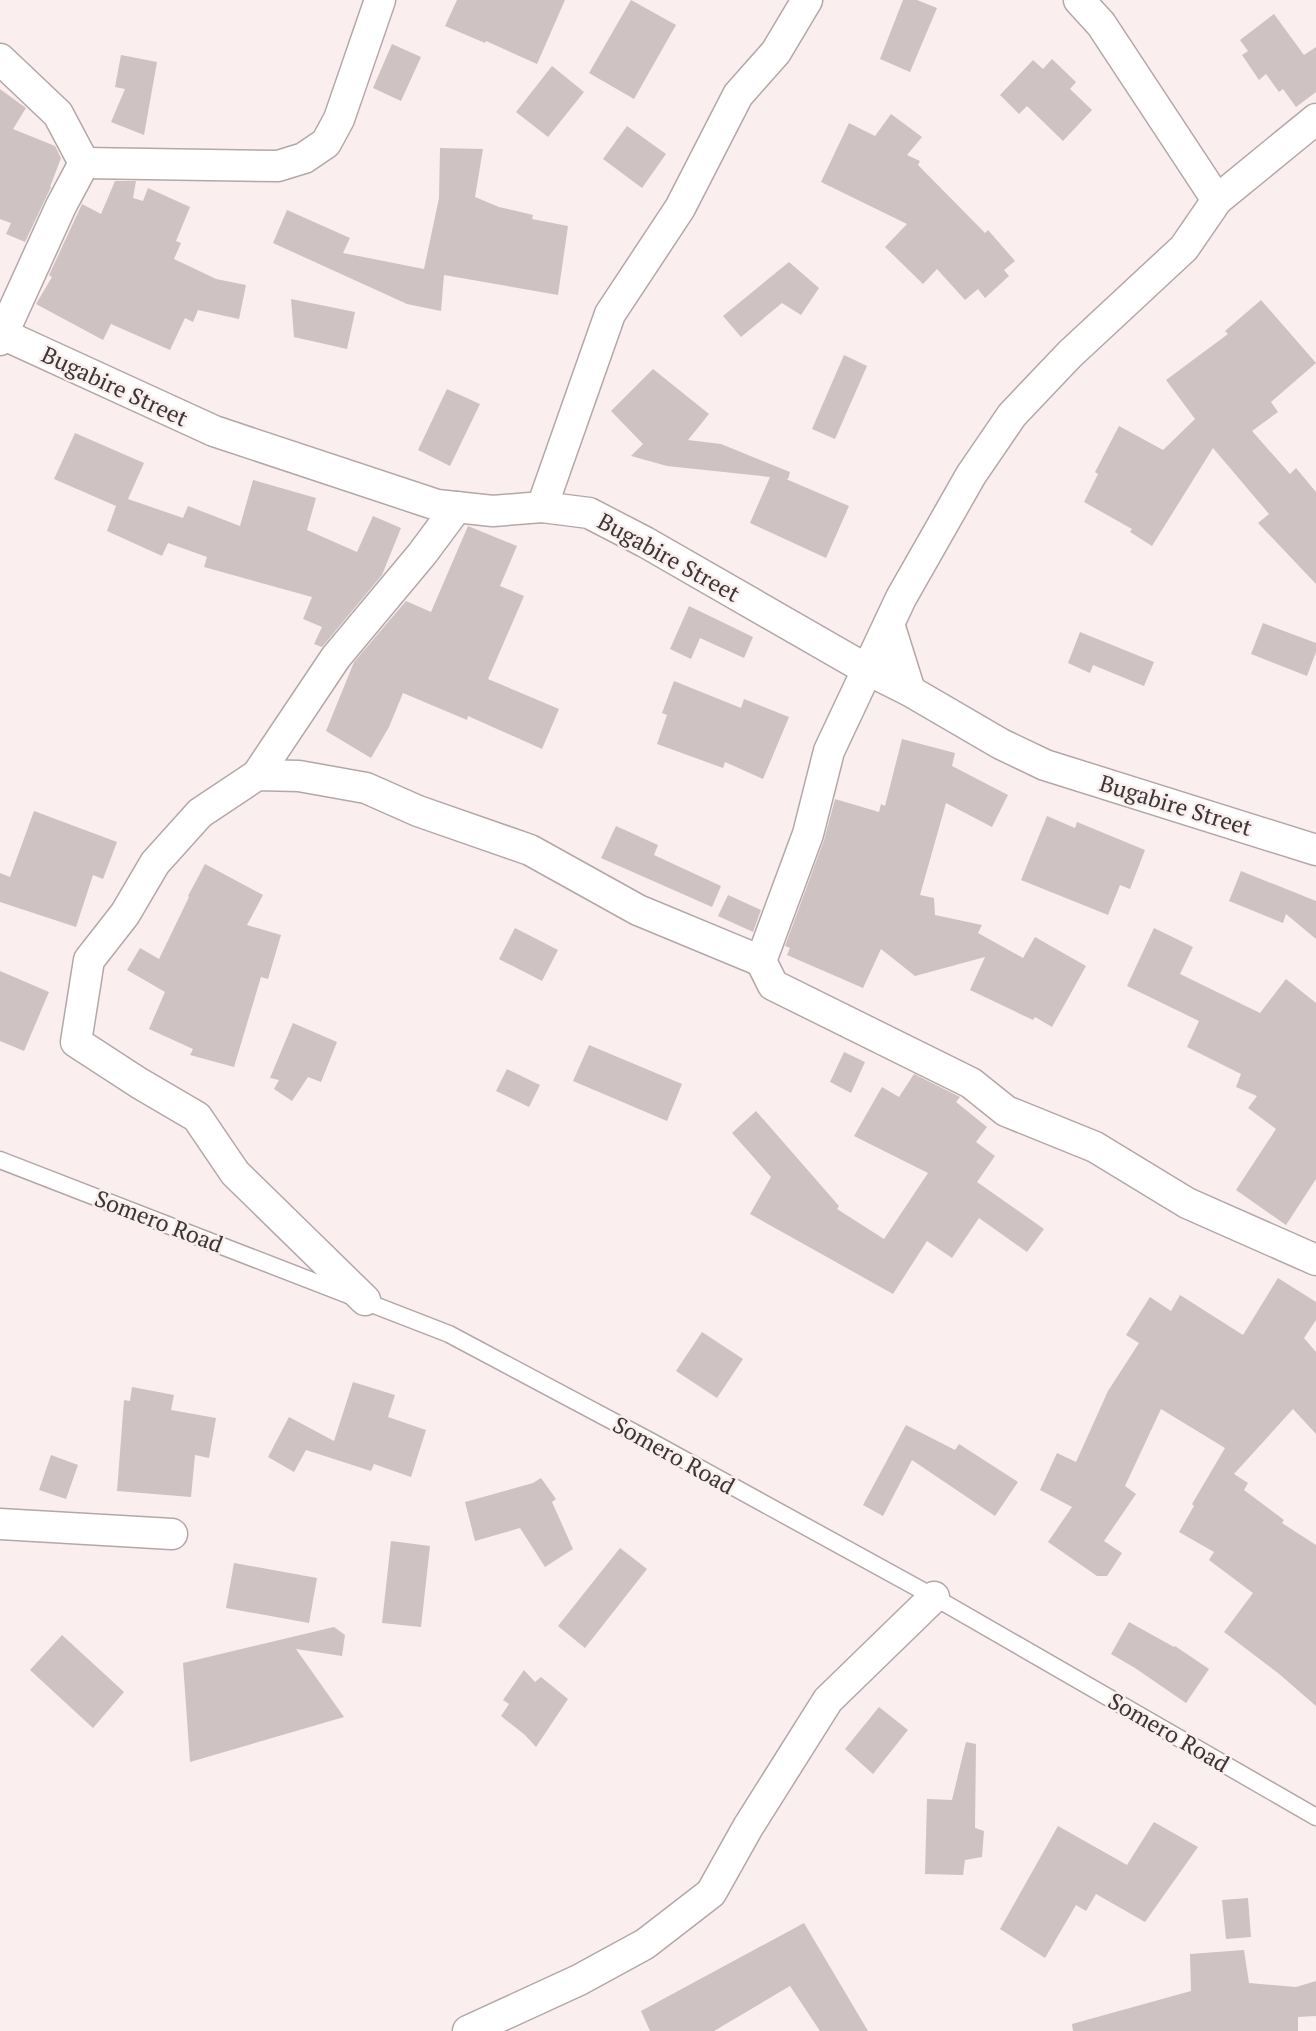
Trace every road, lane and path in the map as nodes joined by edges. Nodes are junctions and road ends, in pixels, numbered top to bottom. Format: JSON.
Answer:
{"nodes":[{"id":1,"x":380,"y":0,"type":"edge"},
{"id":2,"x":807,"y":0,"type":"edge"},
{"id":3,"x":1079,"y":0,"type":"edge"},
{"id":4,"x":0,"y":59,"type":"edge"},
{"id":5,"x":1316,"y":119,"type":"edge"},
{"id":6,"x":84,"y":163,"type":"junction"},
{"id":7,"x":1217,"y":200,"type":"junction"},
{"id":8,"x":1,"y":336,"type":"edge"},
{"id":9,"x":457,"y":507,"type":"junction"},
{"id":10,"x":542,"y":507,"type":"junction"},
{"id":11,"x":888,"y":624,"type":"junction"},
{"id":12,"x":866,"y":669,"type":"junction"},
{"id":13,"x":909,"y":691,"type":"junction"},
{"id":14,"x":257,"y":775,"type":"junction"},
{"id":15,"x":1316,"y":850,"type":"edge"},
{"id":16,"x":761,"y":961,"type":"junction"},
{"id":17,"x":0,"y":1160,"type":"edge"},
{"id":18,"x":1316,"y":1260,"type":"edge"},
{"id":19,"x":365,"y":1300,"type":"junction"},
{"id":20,"x":0,"y":1524,"type":"edge"},
{"id":21,"x":172,"y":1534,"type":"dead end"},
{"id":22,"x":934,"y":1597,"type":"junction"},
{"id":23,"x":1316,"y":1817,"type":"edge"},
{"id":24,"x":468,"y":2031,"type":"edge"}],
"edges":[{"from":1,"to":6,"type":"street"},
{"from":2,"to":10,"type":"street"},
{"from":3,"to":7,"type":"street"},
{"from":4,"to":6,"type":"street"},
{"from":5,"to":7,"type":"street"},
{"from":6,"to":8,"type":"street"},
{"from":7,"to":11,"type":"street"},
{"from":8,"to":9,"type":"street","name":"Bugabire Street"},
{"from":9,"to":10,"type":"street","name":"Bugabire Street"},
{"from":9,"to":14,"type":"street"},
{"from":10,"to":12,"type":"street","name":"Bugabire Street"},
{"from":11,"to":12,"type":"street"},
{"from":11,"to":13,"type":"street"},
{"from":12,"to":13,"type":"street","name":"Bugabire Street"},
{"from":12,"to":16,"type":"street"},
{"from":13,"to":15,"type":"street","name":"Bugabire Street"},
{"from":14,"to":16,"type":"street"},
{"from":14,"to":19,"type":"street"},
{"from":16,"to":18,"type":"street"},
{"from":17,"to":19,"type":"lane","name":"Somero Road"},
{"from":19,"to":22,"type":"lane","name":"Somero Road"},
{"from":20,"to":21,"type":"street"},
{"from":22,"to":23,"type":"lane","name":"Somero Road"},
{"from":22,"to":24,"type":"street"}]}
